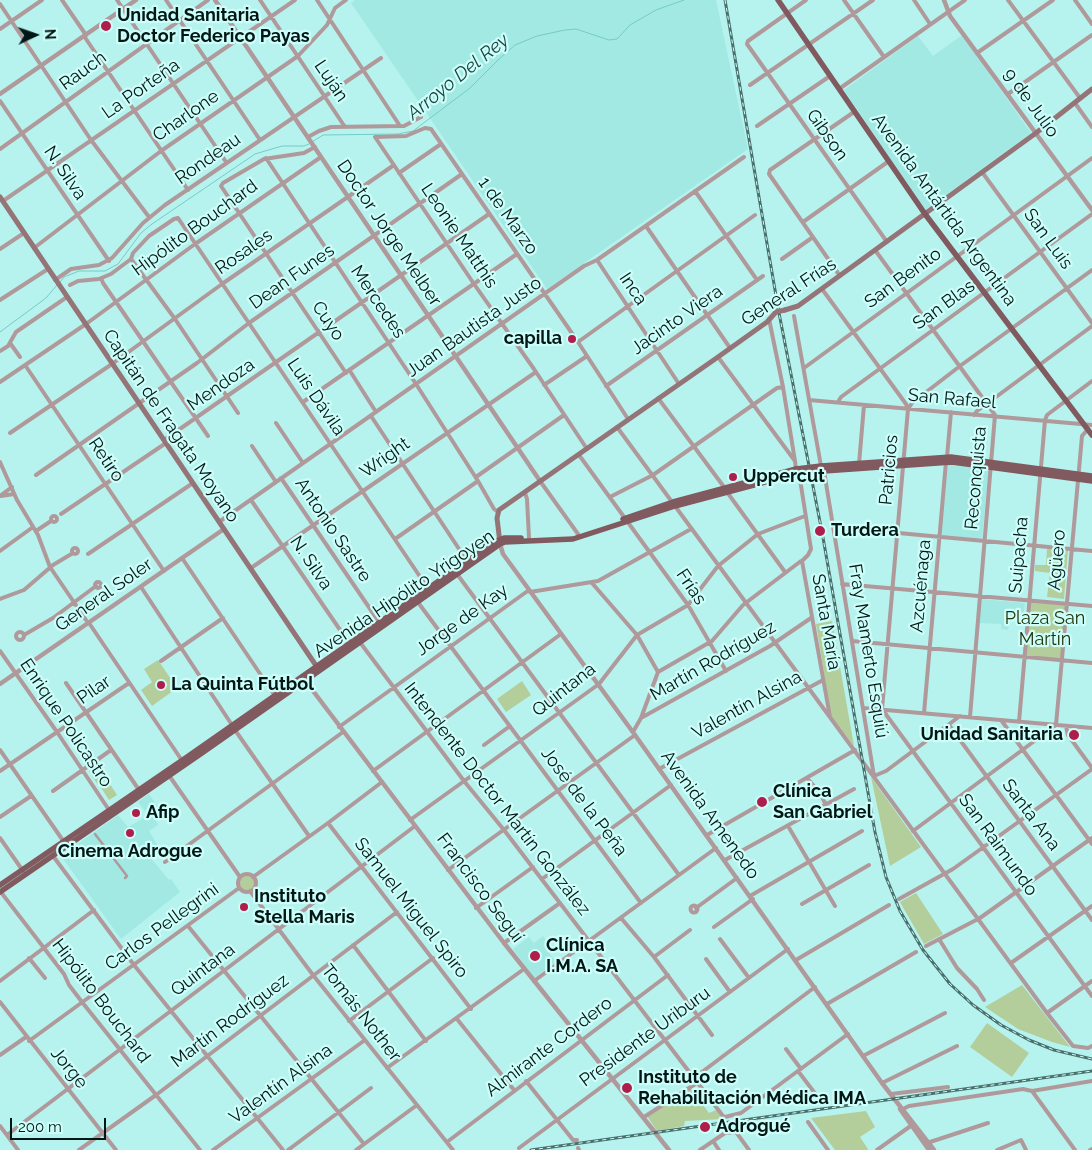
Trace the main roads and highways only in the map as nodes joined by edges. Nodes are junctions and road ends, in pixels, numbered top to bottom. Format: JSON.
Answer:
{"nodes":[{"id":1,"x":778,"y":0,"type":"edge"},
{"id":2,"x":1092,"y":89,"type":"edge"},
{"id":3,"x":1,"y":199,"type":"edge"},
{"id":4,"x":925,"y":214,"type":"junction"},
{"id":5,"x":1089,"y":428,"type":"edge"},
{"id":6,"x":903,"y":463,"type":"junction"},
{"id":7,"x":822,"y":469,"type":"junction"},
{"id":8,"x":1092,"y":476,"type":"edge"},
{"id":9,"x":1078,"y":477,"type":"junction"},
{"id":10,"x":1092,"y":481,"type":"edge"},
{"id":11,"x":627,"y":520,"type":"junction"},
{"id":12,"x":500,"y":541,"type":"junction"},
{"id":13,"x":429,"y":590,"type":"junction"},
{"id":14,"x":416,"y":599,"type":"junction"},
{"id":15,"x":318,"y":668,"type":"junction"},
{"id":16,"x":303,"y":678,"type":"junction"},
{"id":17,"x":234,"y":728,"type":"junction"},
{"id":18,"x":167,"y":773,"type":"junction"},
{"id":19,"x":65,"y":844,"type":"junction"},
{"id":20,"x":24,"y":872,"type":"junction"},
{"id":21,"x":0,"y":885,"type":"edge"},
{"id":22,"x":0,"y":892,"type":"edge"}],
"edges":[{"from":1,"to":4,"type":"main road","name":"Avenida Antártida Argentina"},
{"from":2,"to":4,"type":"main road","name":"General Frías"},
{"from":3,"to":15,"type":"main road","name":"Capitán de Fragata Moyano"},
{"from":4,"to":5,"type":"main road","name":"Avenida Antártida Argentina"},
{"from":4,"to":12,"type":"main road","name":"General Frías","bridge":true},
{"from":6,"to":7,"type":"main road","name":"Avenida Hipólito Yrigoyen"},
{"from":6,"to":7,"type":"main road","name":"Avenida Hipólito Yrigoyen"},
{"from":6,"to":9,"type":"main road","name":"Avenida Hipólito Yrigoyen"},
{"from":7,"to":11,"type":"main road","name":"Avenida Hipólito Yrigoyen","bridge":true},
{"from":8,"to":9,"type":"main road","name":"Avenida Hipólito Yrigoyen"},
{"from":9,"to":10,"type":"main road","name":"Avenida Hipólito Yrigoyen"},
{"from":11,"to":12,"type":"main road","name":"Avenida Hipólito Yrigoyen"},
{"from":11,"to":12,"type":"main road","name":"Avenida Hipólito Yrigoyen"},
{"from":12,"to":13,"type":"main road","name":"Avenida Hipólito Yrigoyen"},
{"from":12,"to":13,"type":"main road","name":"Avenida Hipólito Yrigoyen"},
{"from":13,"to":14,"type":"main road","name":"Avenida Hipólito Yrigoyen"},
{"from":14,"to":15,"type":"main road","name":"Avenida Hipólito Yrigoyen"},
{"from":14,"to":15,"type":"main road","name":"Avenida Hipólito Yrigoyen"},
{"from":15,"to":16,"type":"main road","name":"Avenida Hipólito Yrigoyen"},
{"from":16,"to":17,"type":"main road","name":"Avenida Hipólito Yrigoyen"},
{"from":16,"to":17,"type":"main road","name":"Avenida Hipólito Yrigoyen"},
{"from":17,"to":18,"type":"main road","name":"Avenida Hipólito Yrigoyen"},
{"from":18,"to":19,"type":"main road","name":"Avenida Hipólito Yrigoyen"},
{"from":18,"to":19,"type":"main road","name":"Avenida Hipólito Yrigoyen"},
{"from":19,"to":20,"type":"main road","name":"Avenida Hipólito Yrigoyen"},
{"from":19,"to":20,"type":"main road","name":"Avenida Hipólito Yrigoyen"},
{"from":20,"to":21,"type":"main road","name":"Avenida Hipólito Yrigoyen"},
{"from":20,"to":22,"type":"main road","name":"Avenida Hipólito Yrigoyen"}]}
